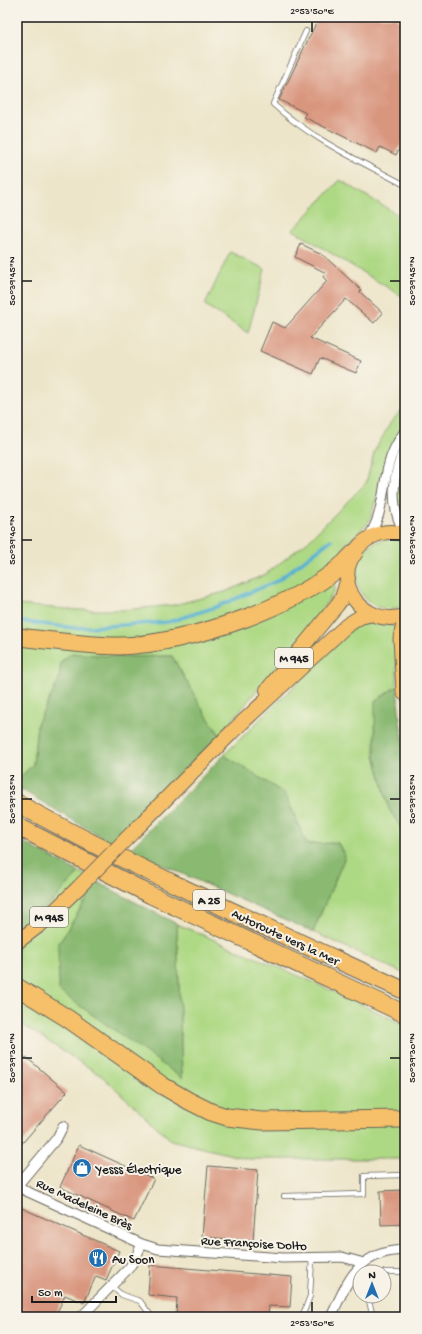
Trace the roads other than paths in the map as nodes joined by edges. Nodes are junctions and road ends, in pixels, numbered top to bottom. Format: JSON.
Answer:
{"nodes":[{"id":1,"x":306,"y":31,"type":"dead end"},
{"id":2,"x":405,"y":185,"type":"edge"},
{"id":3,"x":405,"y":431,"type":"edge"},
{"id":4,"x":405,"y":448,"type":"edge"},
{"id":5,"x":405,"y":534,"type":"edge"},
{"id":6,"x":367,"y":539,"type":"junction"},
{"id":7,"x":354,"y":553,"type":"junction"},
{"id":8,"x":348,"y":578,"type":"junction"},
{"id":9,"x":373,"y":614,"type":"junction"},
{"id":10,"x":405,"y":616,"type":"edge"},
{"id":11,"x":405,"y":624,"type":"edge"},
{"id":12,"x":17,"y":637,"type":"edge"},
{"id":13,"x":405,"y":692,"type":"edge"},
{"id":14,"x":232,"y":732,"type":"junction"},
{"id":15,"x":17,"y":803,"type":"edge"},
{"id":16,"x":17,"y":826,"type":"edge"},
{"id":17,"x":17,"y":942,"type":"edge"},
{"id":18,"x":17,"y":987,"type":"edge"},
{"id":19,"x":405,"y":991,"type":"edge"},
{"id":20,"x":405,"y":1014,"type":"edge"},
{"id":21,"x":405,"y":1119,"type":"edge"},
{"id":22,"x":63,"y":1126,"type":"dead end"},
{"id":23,"x":405,"y":1175,"type":"edge"},
{"id":24,"x":17,"y":1185,"type":"edge"},
{"id":25,"x":284,"y":1196,"type":"dead end"},
{"id":26,"x":142,"y":1244,"type":"junction"},
{"id":27,"x":405,"y":1250,"type":"edge"},
{"id":28,"x":312,"y":1258,"type":"junction"},
{"id":29,"x":364,"y":1263,"type":"junction"},
{"id":30,"x":392,"y":1272,"type":"edge"},
{"id":31,"x":405,"y":1272,"type":"edge"},
{"id":32,"x":111,"y":1286,"type":"junction"},
{"id":33,"x":370,"y":1304,"type":"edge"},
{"id":34,"x":80,"y":1317,"type":"edge"},
{"id":35,"x":152,"y":1317,"type":"edge"},
{"id":36,"x":302,"y":1317,"type":"edge"},
{"id":37,"x":331,"y":1317,"type":"edge"},
{"id":38,"x":373,"y":1317,"type":"edge"}],
"edges":[{"from":1,"to":2,"type":"lane"},
{"from":3,"to":6,"type":"street"},
{"from":4,"to":5,"type":"street"},
{"from":5,"to":6,"type":"main road"},
{"from":6,"to":7,"type":"main road"},
{"from":7,"to":8,"type":"main road"},
{"from":7,"to":12,"type":"highway"},
{"from":8,"to":9,"type":"main road"},
{"from":8,"to":14,"type":"main road","number":"M 945"},
{"from":9,"to":10,"type":"main road"},
{"from":9,"to":14,"type":"main road","number":"M 945"},
{"from":11,"to":13,"type":"highway"},
{"from":14,"to":17,"type":"main road","number":"M 945","bridge":true},
{"from":15,"to":19,"type":"highway","name":"Autoroute vers la Mer","number":"A 25"},
{"from":16,"to":20,"type":"highway","number":"A 25"},
{"from":18,"to":21,"type":"highway"},
{"from":22,"to":24,"type":"street"},
{"from":23,"to":25,"type":"lane"},
{"from":24,"to":26,"type":"street","name":"Rue Madeleine Brès"},
{"from":26,"to":28,"type":"street","name":"Rue Françoise Dolto"},
{"from":26,"to":32,"type":"street"},
{"from":27,"to":29,"type":"street"},
{"from":28,"to":29,"type":"street","name":"Rue Françoise Dolto"},
{"from":28,"to":36,"type":"lane"},
{"from":29,"to":37,"type":"street"},
{"from":30,"to":31,"type":"lane"},
{"from":32,"to":34,"type":"street"},
{"from":32,"to":35,"type":"lane"},
{"from":33,"to":38,"type":"lane"}]}
